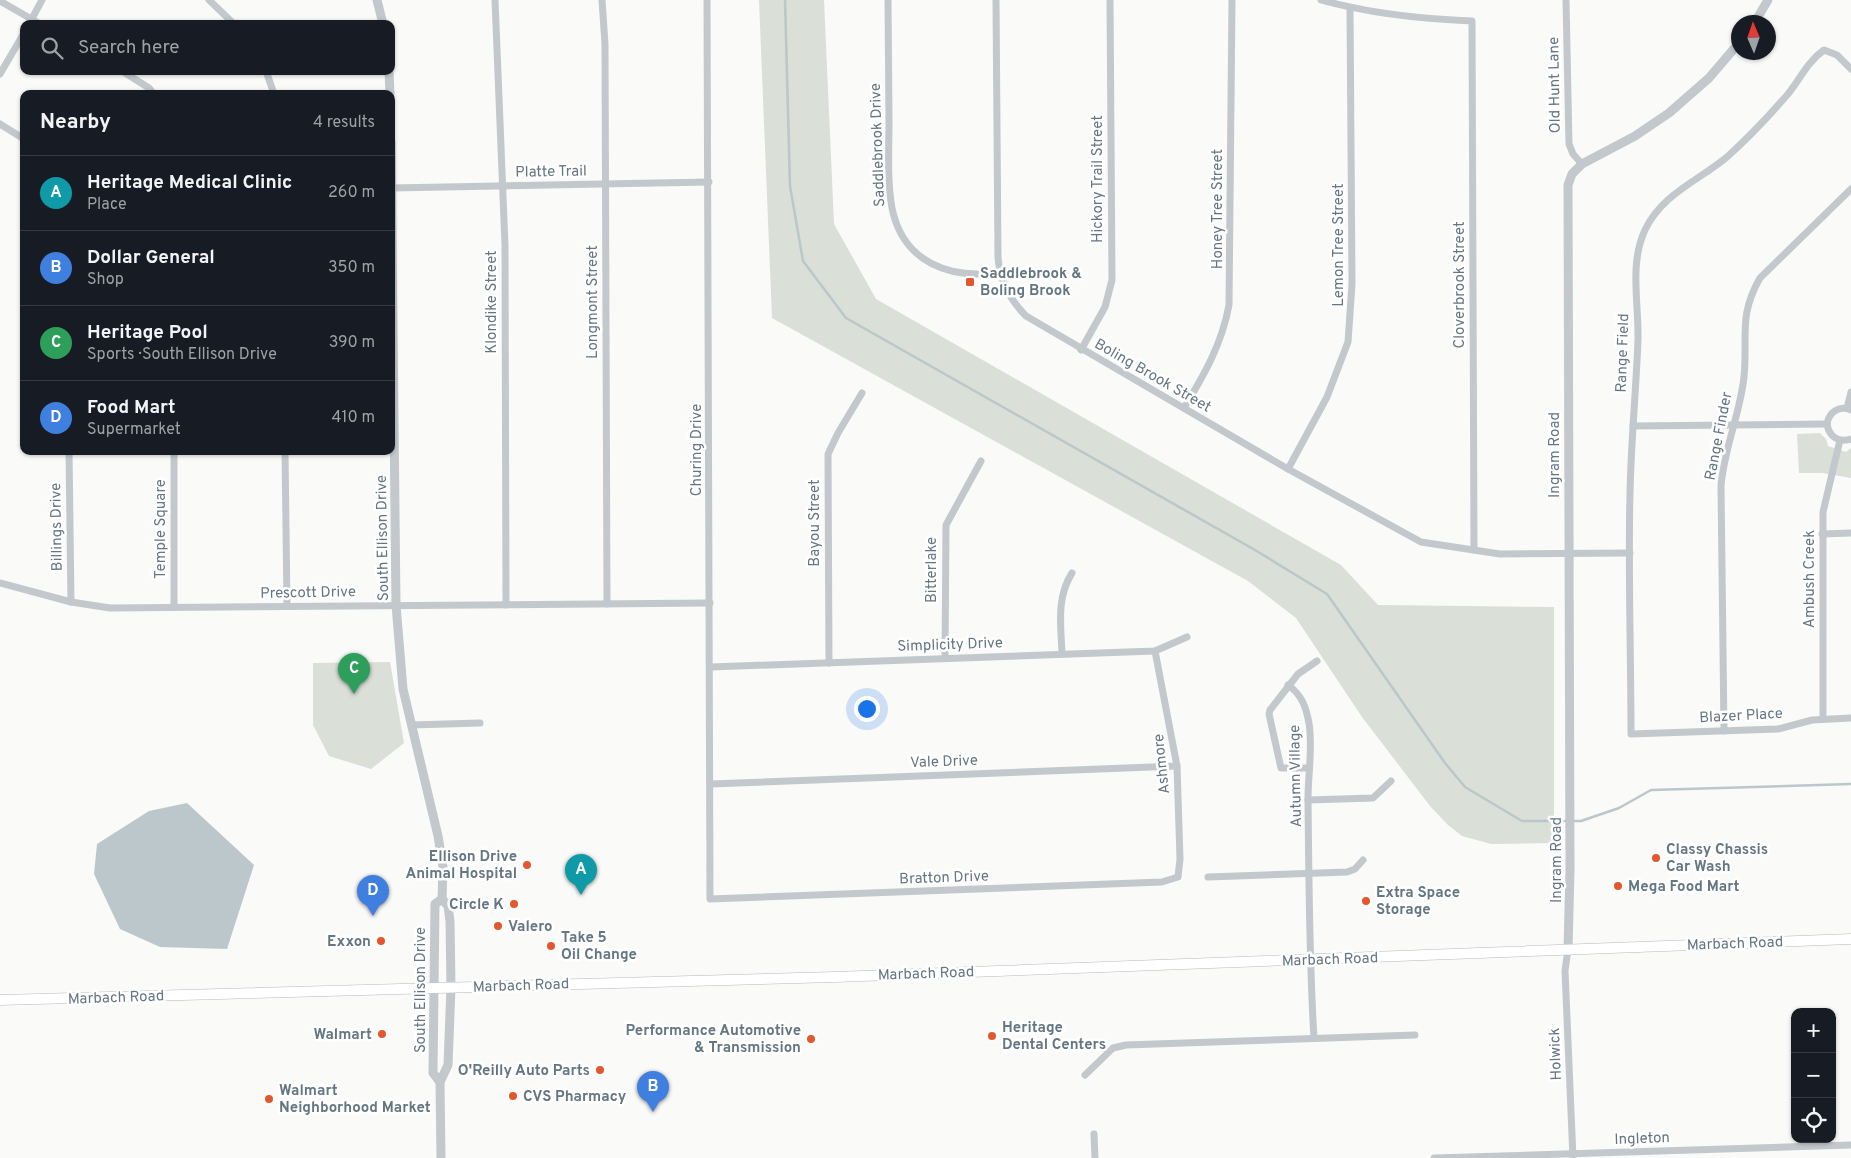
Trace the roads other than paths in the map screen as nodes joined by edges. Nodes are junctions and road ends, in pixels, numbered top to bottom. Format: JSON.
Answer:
{"nodes":[{"id":1,"x":42,"y":0,"type":"edge"},
{"id":2,"x":209,"y":0,"type":"edge"},
{"id":3,"x":377,"y":0,"type":"edge"},
{"id":4,"x":495,"y":0,"type":"edge"},
{"id":5,"x":602,"y":0,"type":"edge"},
{"id":6,"x":707,"y":0,"type":"edge"},
{"id":7,"x":888,"y":0,"type":"edge"},
{"id":8,"x":996,"y":0,"type":"edge"},
{"id":9,"x":1110,"y":0,"type":"edge"},
{"id":10,"x":1232,"y":0,"type":"edge"},
{"id":11,"x":1321,"y":0,"type":"edge"},
{"id":12,"x":1566,"y":0,"type":"edge"},
{"id":13,"x":1768,"y":0,"type":"edge"},
{"id":14,"x":0,"y":1,"type":"edge"},
{"id":15,"x":1350,"y":8,"type":"junction"},
{"id":16,"x":1759,"y":15,"type":"edge"},
{"id":17,"x":27,"y":20,"type":"edge"},
{"id":18,"x":31,"y":20,"type":"edge"},
{"id":19,"x":230,"y":20,"type":"edge"},
{"id":20,"x":382,"y":20,"type":"edge"},
{"id":21,"x":20,"y":40,"type":"edge"},
{"id":22,"x":1731,"y":52,"type":"edge"},
{"id":23,"x":1851,"y":69,"type":"edge"},
{"id":24,"x":0,"y":74,"type":"edge"},
{"id":25,"x":128,"y":75,"type":"edge"},
{"id":26,"x":267,"y":75,"type":"edge"},
{"id":27,"x":389,"y":75,"type":"edge"},
{"id":28,"x":151,"y":90,"type":"edge"},
{"id":29,"x":273,"y":90,"type":"edge"},
{"id":30,"x":390,"y":90,"type":"edge"},
{"id":31,"x":0,"y":124,"type":"edge"},
{"id":32,"x":20,"y":136,"type":"edge"},
{"id":33,"x":1582,"y":164,"type":"junction"},
{"id":34,"x":709,"y":182,"type":"junction"},
{"id":35,"x":605,"y":184,"type":"junction"},
{"id":36,"x":502,"y":185,"type":"junction"},
{"id":37,"x":395,"y":188,"type":"edge"},
{"id":38,"x":1851,"y":189,"type":"edge"},
{"id":39,"x":1000,"y":272,"type":"junction"},
{"id":40,"x":1081,"y":350,"type":"junction"},
{"id":41,"x":1851,"y":392,"type":"edge"},
{"id":42,"x":862,"y":393,"type":"dead end"},
{"id":43,"x":1184,"y":408,"type":"junction"},
{"id":44,"x":1849,"y":409,"type":"edge"},
{"id":45,"x":1827,"y":424,"type":"junction"},
{"id":46,"x":1733,"y":425,"type":"junction"},
{"id":47,"x":1632,"y":426,"type":"junction"},
{"id":48,"x":1851,"y":439,"type":"edge"},
{"id":49,"x":1840,"y":440,"type":"junction"},
{"id":50,"x":70,"y":455,"type":"edge"},
{"id":51,"x":174,"y":455,"type":"edge"},
{"id":52,"x":285,"y":455,"type":"edge"},
{"id":53,"x":395,"y":455,"type":"edge"},
{"id":54,"x":981,"y":461,"type":"dead end"},
{"id":55,"x":1288,"y":469,"type":"junction"},
{"id":56,"x":1851,"y":533,"type":"edge"},
{"id":57,"x":1822,"y":534,"type":"junction"},
{"id":58,"x":1474,"y":550,"type":"junction"},
{"id":59,"x":1630,"y":553,"type":"junction"},
{"id":60,"x":1568,"y":554,"type":"junction"},
{"id":61,"x":1072,"y":573,"type":"dead end"},
{"id":62,"x":0,"y":583,"type":"edge"},
{"id":63,"x":71,"y":602,"type":"junction"},
{"id":64,"x":710,"y":603,"type":"junction"},
{"id":65,"x":607,"y":604,"type":"junction"},
{"id":66,"x":396,"y":605,"type":"junction"},
{"id":67,"x":506,"y":605,"type":"junction"},
{"id":68,"x":287,"y":606,"type":"junction"},
{"id":69,"x":174,"y":607,"type":"junction"},
{"id":70,"x":1187,"y":636,"type":"dead end"},
{"id":71,"x":1155,"y":651,"type":"junction"},
{"id":72,"x":1062,"y":654,"type":"junction"},
{"id":73,"x":945,"y":658,"type":"junction"},
{"id":74,"x":1317,"y":661,"type":"dead end"},
{"id":75,"x":829,"y":663,"type":"junction"},
{"id":76,"x":711,"y":667,"type":"junction"},
{"id":77,"x":1288,"y":685,"type":"junction"},
{"id":78,"x":1851,"y":718,"type":"edge"},
{"id":79,"x":1823,"y":719,"type":"junction"},
{"id":80,"x":480,"y":723,"type":"dead end"},
{"id":81,"x":411,"y":725,"type":"junction"},
{"id":82,"x":1724,"y":731,"type":"junction"},
{"id":83,"x":1631,"y":734,"type":"joint"},
{"id":84,"x":1177,"y":766,"type":"junction"},
{"id":85,"x":1308,"y":768,"type":"junction"},
{"id":86,"x":1391,"y":781,"type":"dead end"},
{"id":87,"x":711,"y":784,"type":"junction"},
{"id":88,"x":1308,"y":800,"type":"junction"},
{"id":89,"x":1363,"y":860,"type":"dead end"},
{"id":90,"x":1311,"y":874,"type":"junction"},
{"id":91,"x":1178,"y":877,"type":"joint"},
{"id":92,"x":1208,"y":877,"type":"dead end"},
{"id":93,"x":442,"y":899,"type":"junction"},
{"id":94,"x":710,"y":900,"type":"joint"},
{"id":95,"x":450,"y":935,"type":"junction"},
{"id":96,"x":433,"y":937,"type":"junction"},
{"id":97,"x":1851,"y":939,"type":"edge"},
{"id":98,"x":1568,"y":950,"type":"junction"},
{"id":99,"x":1309,"y":960,"type":"junction"},
{"id":100,"x":451,"y":987,"type":"junction"},
{"id":101,"x":434,"y":988,"type":"junction"},
{"id":102,"x":0,"y":1000,"type":"edge"},
{"id":103,"x":1415,"y":1035,"type":"dead end"},
{"id":104,"x":1314,"y":1038,"type":"junction"},
{"id":105,"x":1085,"y":1075,"type":"dead end"},
{"id":106,"x":440,"y":1082,"type":"junction"},
{"id":107,"x":1094,"y":1134,"type":"dead end"},
{"id":108,"x":1851,"y":1145,"type":"edge"},
{"id":109,"x":1573,"y":1156,"type":"edge"},
{"id":110,"x":440,"y":1158,"type":"edge"},
{"id":111,"x":1095,"y":1158,"type":"edge"},
{"id":112,"x":1434,"y":1158,"type":"edge"}],
"edges":[{"from":1,"to":18,"type":"street"},
{"from":2,"to":19,"type":"street"},
{"from":3,"to":20,"type":"street"},
{"from":4,"to":36,"type":"street","name":"Klondike Street"},
{"from":5,"to":35,"type":"street","name":"Longmont Street"},
{"from":6,"to":34,"type":"street","name":"Churing Drive"},
{"from":7,"to":39,"type":"street","name":"Saddlebrook Drive"},
{"from":8,"to":39,"type":"street","name":"Boling Brook Street"},
{"from":9,"to":40,"type":"street","name":"Hickory Trail Street"},
{"from":10,"to":43,"type":"street","name":"Honey Tree Street"},
{"from":11,"to":15,"type":"street"},
{"from":12,"to":33,"type":"street","name":"Old Hunt Lane"},
{"from":13,"to":16,"type":"street"},
{"from":14,"to":17,"type":"street"},
{"from":15,"to":55,"type":"street","name":"Lemon Tree Street"},
{"from":15,"to":58,"type":"street","name":"Cloverbrook Street"},
{"from":21,"to":24,"type":"street"},
{"from":22,"to":33,"type":"street"},
{"from":23,"to":47,"type":"street","name":"Range Field"},
{"from":25,"to":28,"type":"street"},
{"from":26,"to":29,"type":"street"},
{"from":27,"to":30,"type":"street"},
{"from":31,"to":32,"type":"street"},
{"from":33,"to":60,"type":"street","name":"Ingram Road"},
{"from":34,"to":35,"type":"street","name":"Platte Trail"},
{"from":34,"to":64,"type":"street","name":"Churing Drive"},
{"from":35,"to":36,"type":"street","name":"Platte Trail"},
{"from":35,"to":65,"type":"street","name":"Longmont Street"},
{"from":36,"to":37,"type":"street","name":"Platte Trail"},
{"from":36,"to":67,"type":"street","name":"Klondike Street"},
{"from":38,"to":46,"type":"street","name":"Range Finder"},
{"from":39,"to":40,"type":"street","name":"Boling Brook Street"},
{"from":40,"to":43,"type":"street","name":"Boling Brook Street"},
{"from":41,"to":44,"type":"street"},
{"from":42,"to":75,"type":"street","name":"Bayou Street"},
{"from":43,"to":55,"type":"street","name":"Boling Brook Street"},
{"from":44,"to":45,"type":"street"},
{"from":45,"to":46,"type":"street"},
{"from":45,"to":49,"type":"street"},
{"from":46,"to":47,"type":"street"},
{"from":46,"to":82,"type":"street","name":"Range Finder"},
{"from":47,"to":59,"type":"street","name":"Range Field"},
{"from":48,"to":49,"type":"street"},
{"from":49,"to":57,"type":"street","name":"Ambush Creek"},
{"from":50,"to":63,"type":"street","name":"Billings Drive"},
{"from":51,"to":69,"type":"street","name":"Temple Square"},
{"from":52,"to":68,"type":"street"},
{"from":53,"to":66,"type":"street","name":"South Ellison Drive"},
{"from":54,"to":73,"type":"street","name":"Bitterlake"},
{"from":55,"to":58,"type":"street","name":"Boling Brook Street"},
{"from":56,"to":57,"type":"street"},
{"from":57,"to":79,"type":"street","name":"Ambush Creek"},
{"from":58,"to":60,"type":"street","name":"Boling Brook Street"},
{"from":59,"to":60,"type":"street","name":"Boling Brook Street"},
{"from":59,"to":83,"type":"street","name":"Range Field"},
{"from":60,"to":98,"type":"street","name":"Ingram Road"},
{"from":61,"to":72,"type":"street"},
{"from":62,"to":63,"type":"street","name":"Prescott Drive"},
{"from":63,"to":69,"type":"street","name":"Prescott Drive"},
{"from":64,"to":65,"type":"street","name":"Prescott Drive"},
{"from":64,"to":76,"type":"street","name":"Churing Drive"},
{"from":65,"to":67,"type":"street","name":"Prescott Drive"},
{"from":66,"to":67,"type":"street","name":"Prescott Drive"},
{"from":66,"to":68,"type":"street","name":"Prescott Drive"},
{"from":66,"to":81,"type":"street","name":"South Ellison Drive"},
{"from":68,"to":69,"type":"street","name":"Prescott Drive"},
{"from":70,"to":71,"type":"street","name":"Simplicity Drive"},
{"from":71,"to":72,"type":"street","name":"Simplicity Drive"},
{"from":71,"to":84,"type":"street","name":"Ashmore"},
{"from":72,"to":73,"type":"street","name":"Simplicity Drive"},
{"from":73,"to":75,"type":"street","name":"Simplicity Drive"},
{"from":74,"to":77,"type":"street"},
{"from":75,"to":76,"type":"street","name":"Simplicity Drive"},
{"from":76,"to":87,"type":"street","name":"Churing Drive"},
{"from":77,"to":85,"type":"street","name":"Autumn Village"},
{"from":77,"to":85,"type":"street"},
{"from":78,"to":79,"type":"street","name":"Blazer Place"},
{"from":79,"to":82,"type":"street","name":"Blazer Place"},
{"from":80,"to":81,"type":"street"},
{"from":81,"to":93,"type":"street","name":"South Ellison Drive"},
{"from":82,"to":83,"type":"street","name":"Blazer Place"},
{"from":84,"to":87,"type":"street","name":"Vale Drive"},
{"from":84,"to":91,"type":"street","name":"Ashmore"},
{"from":85,"to":88,"type":"street","name":"Autumn Village"},
{"from":86,"to":88,"type":"street"},
{"from":87,"to":94,"type":"street","name":"Churing Drive"},
{"from":88,"to":90,"type":"street","name":"Autumn Village"},
{"from":89,"to":90,"type":"street"},
{"from":90,"to":92,"type":"street"},
{"from":90,"to":99,"type":"street","name":"Autumn Village"},
{"from":91,"to":94,"type":"street","name":"Bratton Drive"},
{"from":93,"to":95,"type":"street","name":"South Ellison Drive"},
{"from":93,"to":96,"type":"street","name":"South Ellison Drive"},
{"from":95,"to":96,"type":"street"},
{"from":95,"to":100,"type":"street","name":"South Ellison Drive"},
{"from":96,"to":101,"type":"street","name":"South Ellison Drive"},
{"from":97,"to":98,"type":"main road","name":"Marbach Road"},
{"from":98,"to":99,"type":"main road","name":"Marbach Road"},
{"from":98,"to":109,"type":"street","name":"Holwick"},
{"from":99,"to":100,"type":"main road","name":"Marbach Road"},
{"from":99,"to":104,"type":"street","name":"Autumn Village"},
{"from":100,"to":101,"type":"main road","name":"Marbach Road"},
{"from":100,"to":106,"type":"street","name":"South Ellison Drive"},
{"from":101,"to":102,"type":"main road","name":"Marbach Road"},
{"from":101,"to":106,"type":"street","name":"South Ellison Drive"},
{"from":103,"to":104,"type":"street"},
{"from":104,"to":105,"type":"street"},
{"from":106,"to":110,"type":"street","name":"South Ellison Drive"},
{"from":107,"to":111,"type":"street"},
{"from":108,"to":109,"type":"street","name":"Ingleton"},
{"from":109,"to":112,"type":"street","name":"Ingleton"}]}
